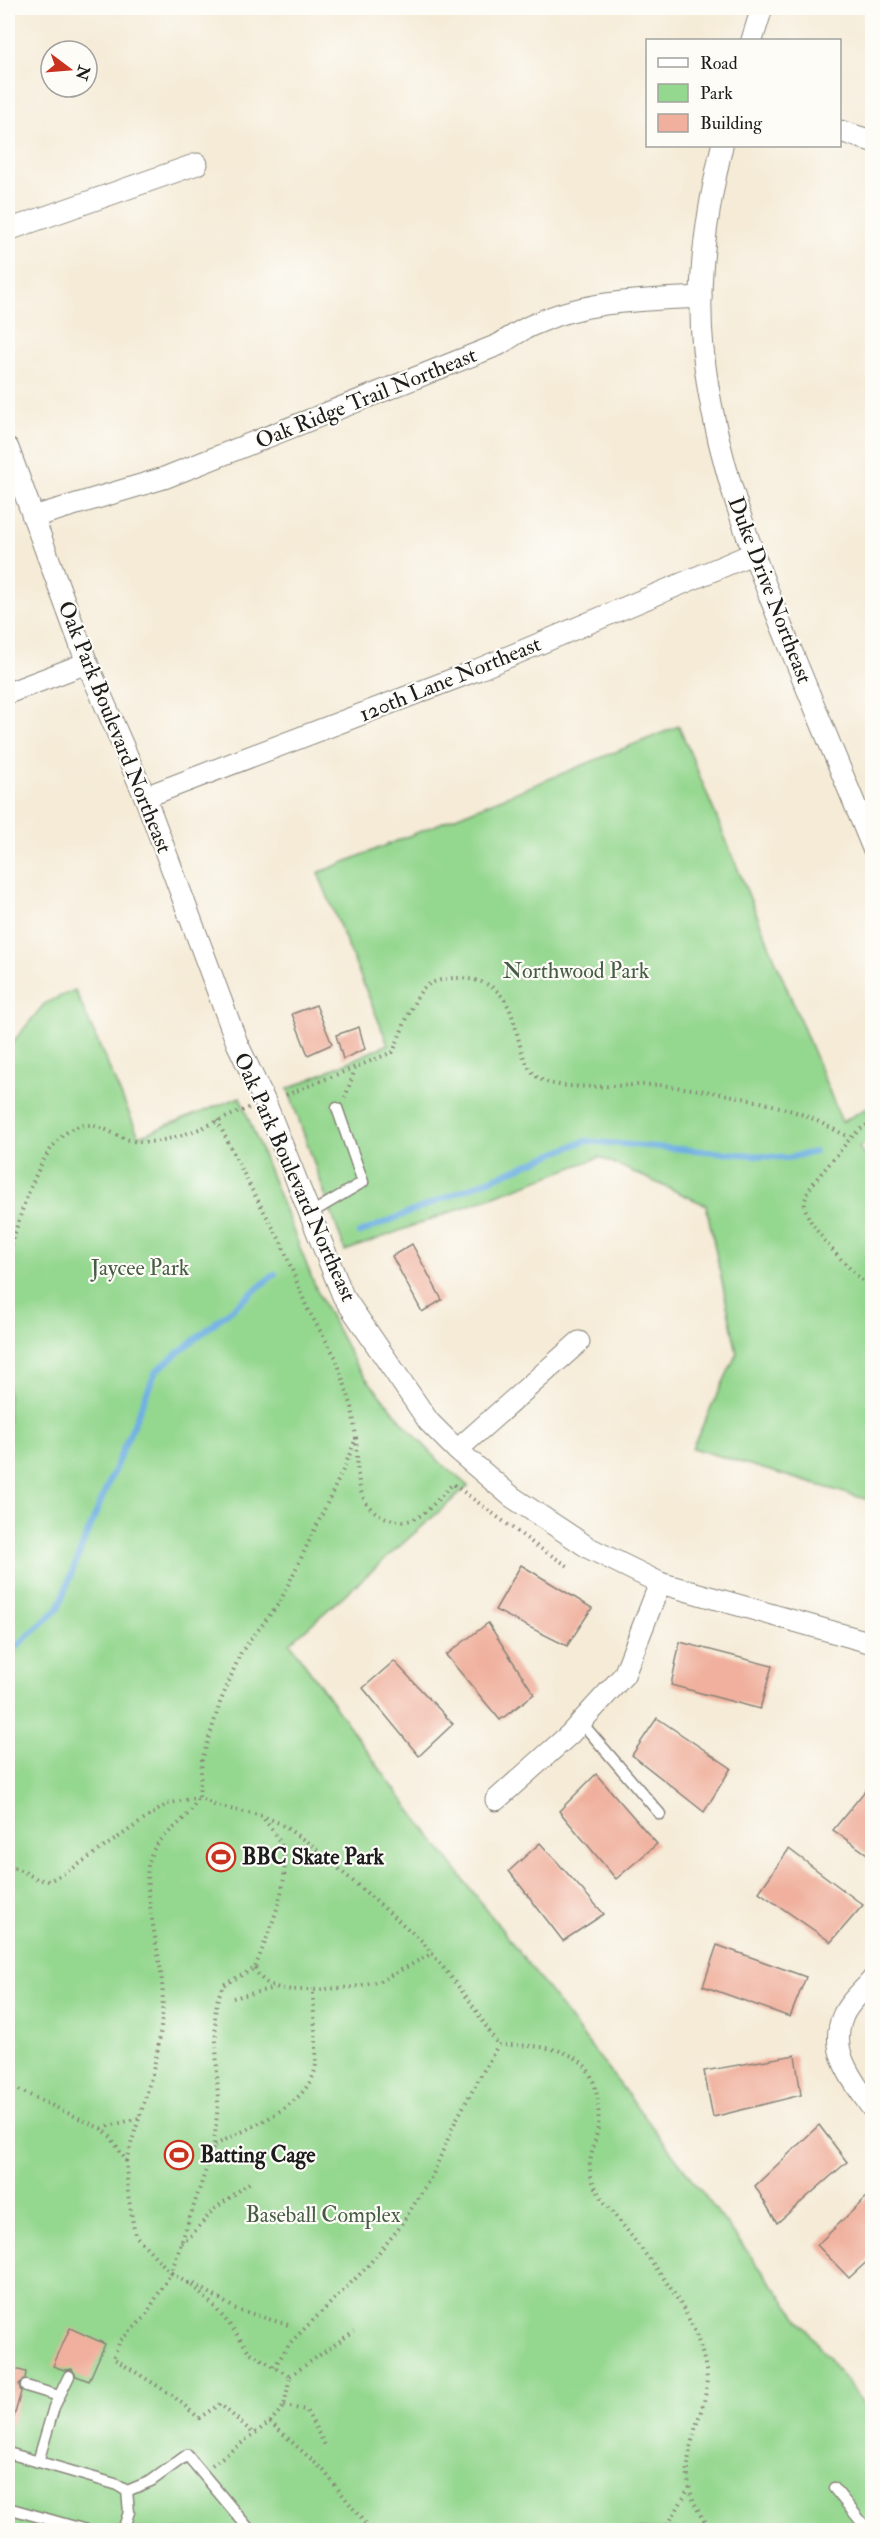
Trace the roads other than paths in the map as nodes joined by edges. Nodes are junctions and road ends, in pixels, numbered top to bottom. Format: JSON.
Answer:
{"nodes":[{"id":1,"x":762,"y":8,"type":"edge"},
{"id":2,"x":752,"y":39,"type":"edge"},
{"id":3,"x":841,"y":132,"type":"edge"},
{"id":4,"x":873,"y":141,"type":"edge"},
{"id":5,"x":722,"y":147,"type":"edge"},
{"id":6,"x":197,"y":164,"type":"dead end"},
{"id":7,"x":8,"y":230,"type":"edge"},
{"id":8,"x":701,"y":297,"type":"junction"},
{"id":9,"x":8,"y":448,"type":"edge"},
{"id":10,"x":33,"y":517,"type":"junction"},
{"id":11,"x":752,"y":554,"type":"junction"},
{"id":12,"x":87,"y":663,"type":"junction"},
{"id":13,"x":8,"y":693,"type":"edge"},
{"id":14,"x":145,"y":797,"type":"junction"},
{"id":15,"x":873,"y":846,"type":"edge"},
{"id":16,"x":337,"y":1108,"type":"road end"},
{"id":17,"x":311,"y":1213,"type":"junction"},
{"id":18,"x":579,"y":1342,"type":"dead end"},
{"id":19,"x":457,"y":1450,"type":"junction"},
{"id":20,"x":660,"y":1583,"type":"junction"},
{"id":21,"x":873,"y":1643,"type":"edge"},
{"id":22,"x":581,"y":1722,"type":"junction"},
{"id":23,"x":496,"y":1800,"type":"dead end"},
{"id":24,"x":660,"y":1814,"type":"dead end"},
{"id":25,"x":873,"y":1980,"type":"edge"},
{"id":26,"x":873,"y":2108,"type":"edge"},
{"id":27,"x":69,"y":2376,"type":"dead end"},
{"id":28,"x":26,"y":2386,"type":"dead end"},
{"id":29,"x":59,"y":2396,"type":"junction"},
{"id":30,"x":8,"y":2453,"type":"edge"},
{"id":31,"x":38,"y":2462,"type":"junction"},
{"id":32,"x":834,"y":2488,"type":"dead end"},
{"id":33,"x":127,"y":2491,"type":"junction"},
{"id":34,"x":8,"y":2508,"type":"edge"},
{"id":35,"x":86,"y":2530,"type":"edge"},
{"id":36,"x":123,"y":2530,"type":"edge"},
{"id":37,"x":250,"y":2530,"type":"edge"},
{"id":38,"x":868,"y":2530,"type":"edge"}],
"edges":[{"from":1,"to":2,"type":"street"},
{"from":3,"to":4,"type":"street"},
{"from":5,"to":8,"type":"street","name":"Duke Drive Northeast"},
{"from":6,"to":7,"type":"street"},
{"from":8,"to":10,"type":"street","name":"Oak Ridge Trail Northeast"},
{"from":8,"to":11,"type":"street","name":"Duke Drive Northeast"},
{"from":9,"to":10,"type":"street","name":"Oak Park Boulevard Northeast"},
{"from":10,"to":12,"type":"street","name":"Oak Park Boulevard Northeast"},
{"from":11,"to":14,"type":"street","name":"120th Lane Northeast"},
{"from":11,"to":15,"type":"street","name":"Duke Drive Northeast"},
{"from":12,"to":13,"type":"street"},
{"from":12,"to":14,"type":"street","name":"Oak Park Boulevard Northeast"},
{"from":14,"to":17,"type":"street","name":"Oak Park Boulevard Northeast"},
{"from":16,"to":17,"type":"lane"},
{"from":17,"to":19,"type":"street","name":"Oak Park Boulevard Northeast"},
{"from":18,"to":19,"type":"street"},
{"from":19,"to":20,"type":"street","name":"Oak Park Boulevard Northeast"},
{"from":20,"to":21,"type":"street","name":"Oak Park Boulevard Northeast"},
{"from":20,"to":22,"type":"street"},
{"from":22,"to":23,"type":"street"},
{"from":22,"to":24,"type":"lane"},
{"from":25,"to":26,"type":"street"},
{"from":27,"to":29,"type":"lane"},
{"from":28,"to":29,"type":"lane"},
{"from":29,"to":31,"type":"lane"},
{"from":30,"to":31,"type":"lane"},
{"from":31,"to":33,"type":"lane"},
{"from":32,"to":38,"type":"lane"},
{"from":33,"to":36,"type":"lane"},
{"from":33,"to":37,"type":"lane"},
{"from":34,"to":35,"type":"lane"}]}
